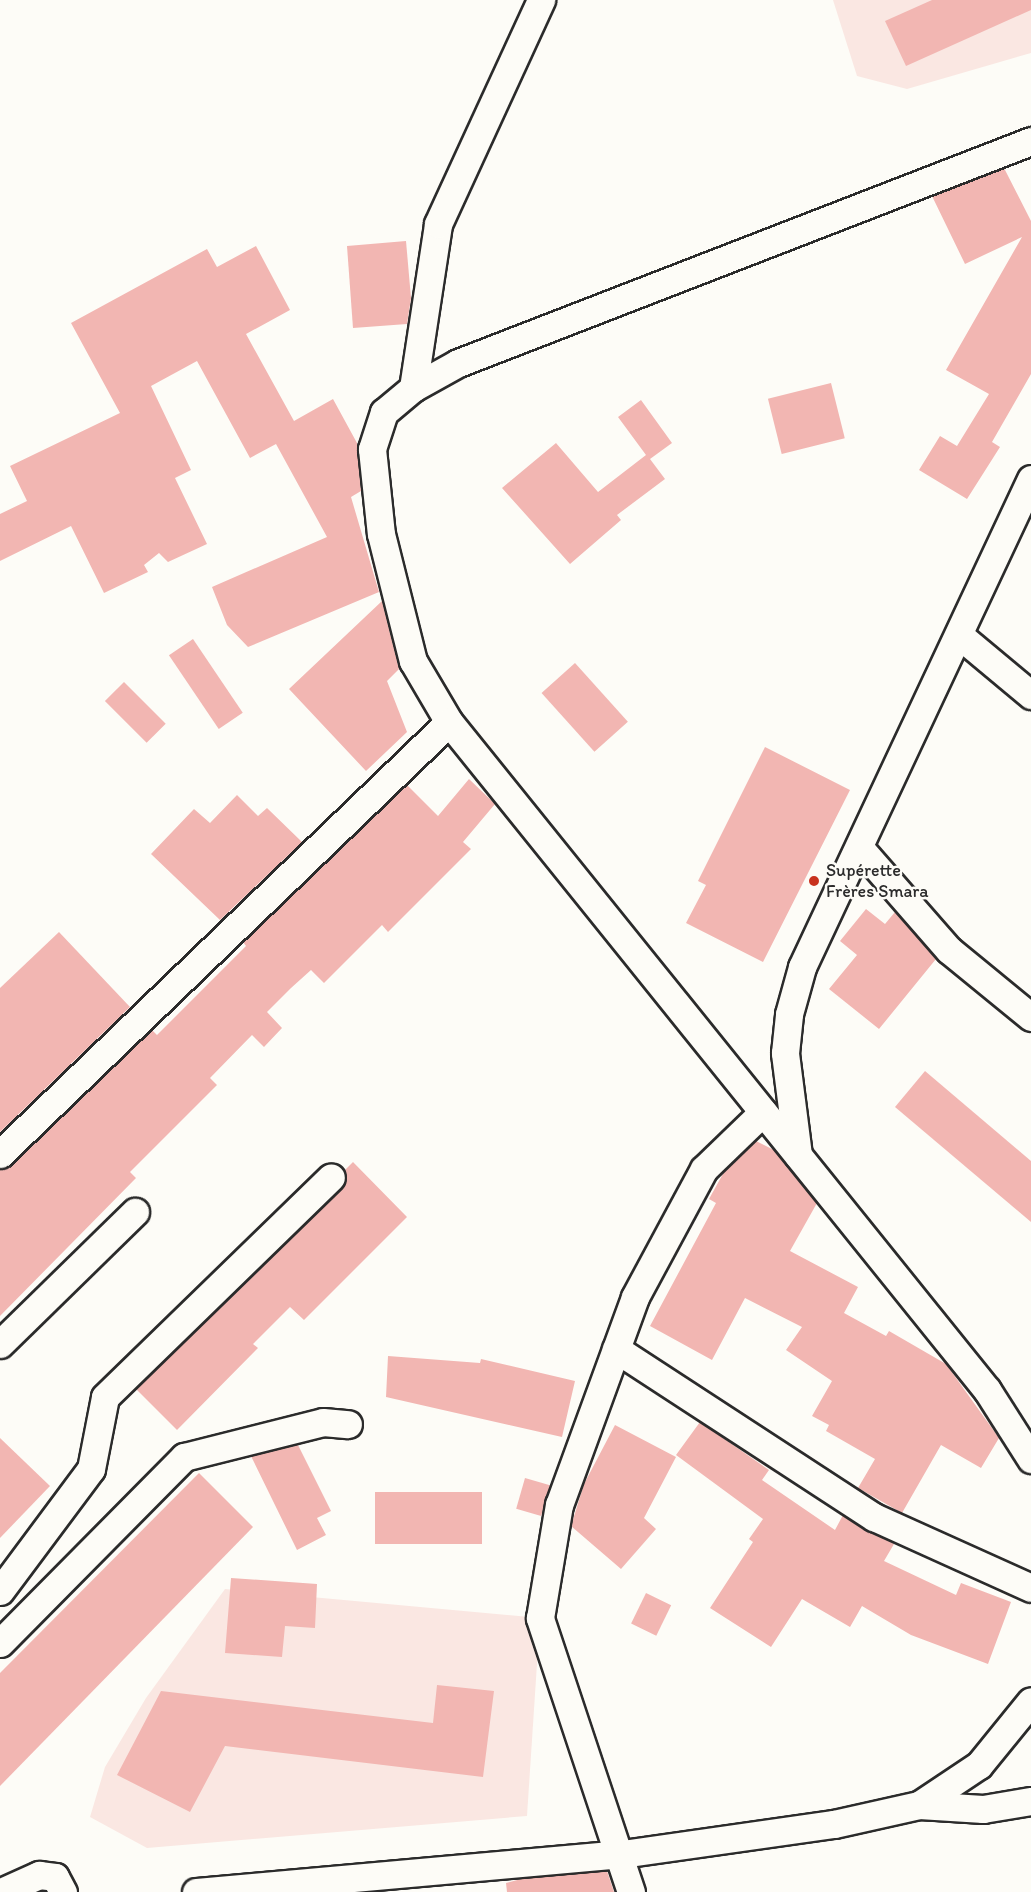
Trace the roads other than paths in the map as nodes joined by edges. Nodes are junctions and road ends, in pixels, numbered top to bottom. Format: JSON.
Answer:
{"nodes":[{"id":1,"x":541,"y":0,"type":"edge"},
{"id":2,"x":1031,"y":141,"type":"edge"},
{"id":3,"x":413,"y":388,"type":"junction"},
{"id":4,"x":1031,"y":478,"type":"edge"},
{"id":5,"x":959,"y":635,"type":"junction"},
{"id":6,"x":1031,"y":695,"type":"edge"},
{"id":7,"x":449,"y":722,"type":"junction"},
{"id":8,"x":859,"y":847,"type":"junction"},
{"id":9,"x":1031,"y":1017,"type":"edge"},
{"id":10,"x":763,"y":1112,"type":"junction"},
{"id":11,"x":0,"y":1154,"type":"edge"},
{"id":12,"x":799,"y":1156,"type":"junction"},
{"id":13,"x":331,"y":1177,"type":"dead end"},
{"id":14,"x":135,"y":1212,"type":"dead end"},
{"id":15,"x":0,"y":1344,"type":"edge"},
{"id":16,"x":616,"y":1349,"type":"junction"},
{"id":17,"x":348,"y":1424,"type":"dead end"},
{"id":18,"x":1031,"y":1459,"type":"edge"},
{"id":19,"x":1031,"y":1588,"type":"edge"},
{"id":20,"x":0,"y":1591,"type":"edge"},
{"id":21,"x":0,"y":1643,"type":"edge"},
{"id":22,"x":1031,"y":1701,"type":"edge"},
{"id":23,"x":1031,"y":1801,"type":"edge"},
{"id":24,"x":919,"y":1805,"type":"junction"},
{"id":25,"x":622,"y":1854,"type":"junction"},
{"id":26,"x":1,"y":1892,"type":"edge"},
{"id":27,"x":63,"y":1892,"type":"edge"},
{"id":28,"x":196,"y":1892,"type":"edge"},
{"id":29,"x":631,"y":1892,"type":"edge"}],
"edges":[{"from":1,"to":3,"type":"street"},
{"from":2,"to":3,"type":"street"},
{"from":3,"to":7,"type":"street"},
{"from":4,"to":5,"type":"street"},
{"from":5,"to":6,"type":"street"},
{"from":5,"to":8,"type":"street"},
{"from":7,"to":10,"type":"street"},
{"from":7,"to":11,"type":"street"},
{"from":8,"to":9,"type":"street"},
{"from":8,"to":12,"type":"street"},
{"from":10,"to":12,"type":"street"},
{"from":10,"to":16,"type":"street"},
{"from":12,"to":18,"type":"street"},
{"from":13,"to":20,"type":"street"},
{"from":14,"to":15,"type":"street"},
{"from":16,"to":19,"type":"street"},
{"from":16,"to":25,"type":"street"},
{"from":17,"to":21,"type":"street"},
{"from":22,"to":24,"type":"street"},
{"from":23,"to":24,"type":"street"},
{"from":24,"to":25,"type":"street"},
{"from":25,"to":28,"type":"street"},
{"from":25,"to":29,"type":"street"},
{"from":26,"to":27,"type":"street"}]}
